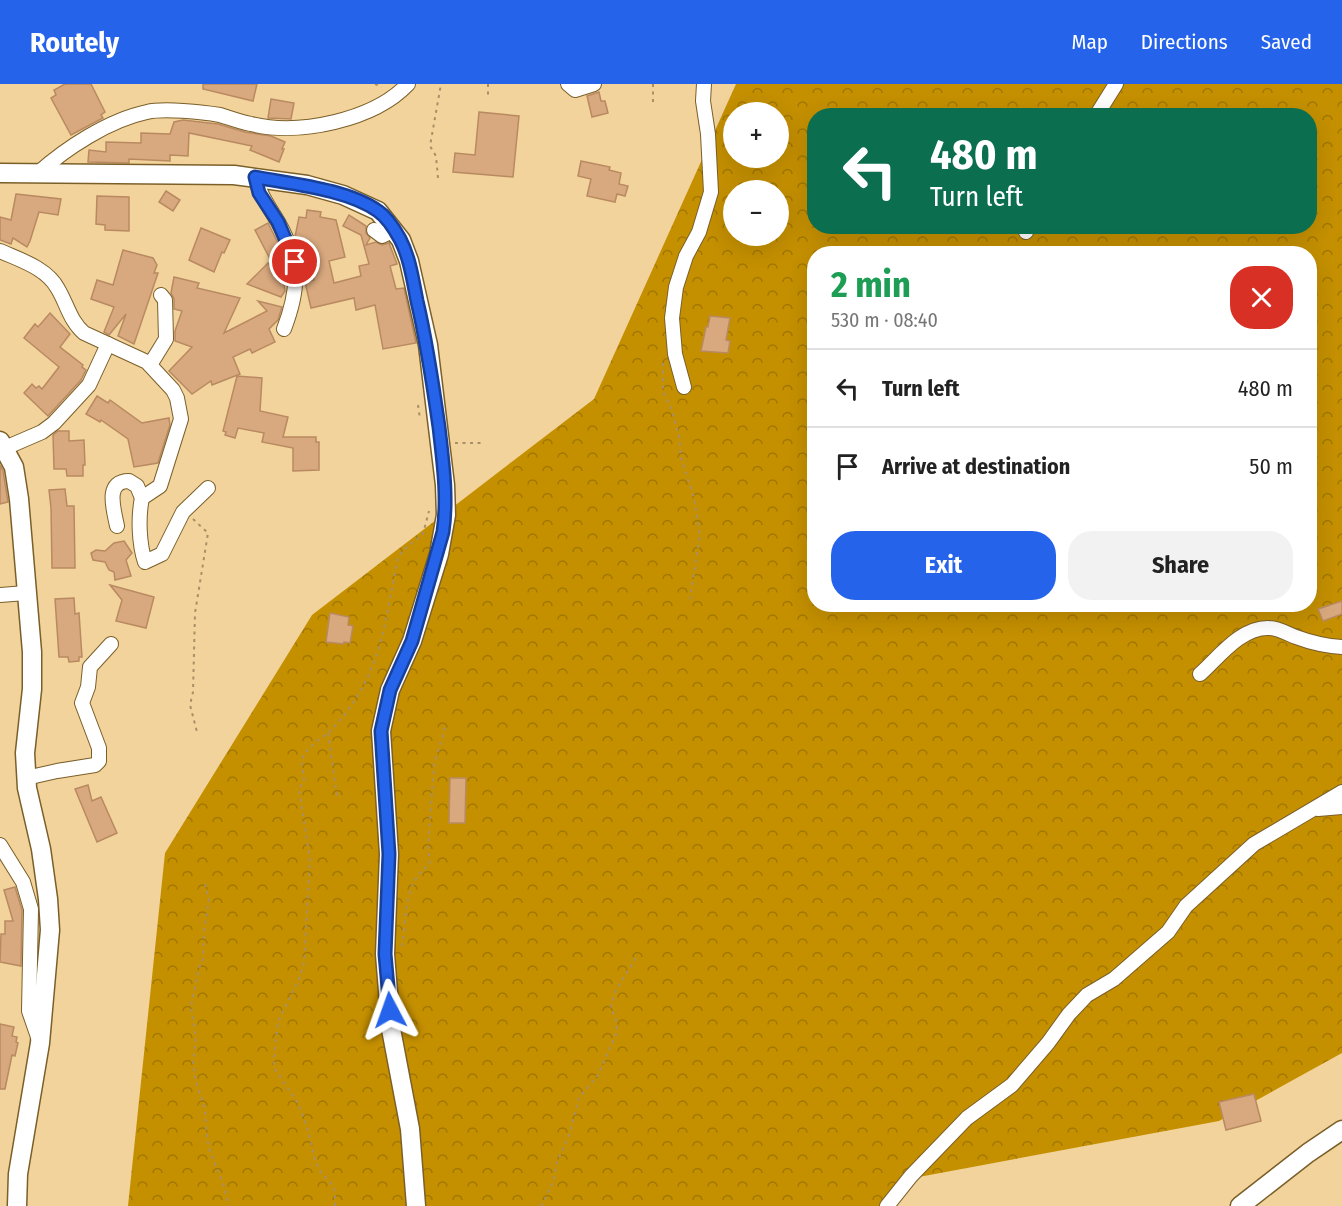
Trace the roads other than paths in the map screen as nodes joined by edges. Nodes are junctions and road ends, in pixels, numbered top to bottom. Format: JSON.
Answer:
{"nodes":[{"id":1,"x":408,"y":84,"type":"edge"},
{"id":2,"x":568,"y":84,"type":"edge"},
{"id":3,"x":594,"y":84,"type":"edge"},
{"id":4,"x":704,"y":84,"type":"edge"},
{"id":5,"x":1116,"y":84,"type":"edge"},
{"id":6,"x":1101,"y":108,"type":"edge"},
{"id":7,"x":0,"y":173,"type":"edge"},
{"id":8,"x":37,"y":174,"type":"junction"},
{"id":9,"x":255,"y":177,"type":"junction"},
{"id":10,"x":374,"y":230,"type":"dead end"},
{"id":11,"x":394,"y":230,"type":"junction"},
{"id":12,"x":0,"y":251,"type":"edge"},
{"id":13,"x":161,"y":295,"type":"dead end"},
{"id":14,"x":284,"y":328,"type":"dead end"},
{"id":15,"x":108,"y":344,"type":"junction"},
{"id":16,"x":150,"y":365,"type":"junction"},
{"id":17,"x":684,"y":387,"type":"dead end"},
{"id":18,"x":2,"y":444,"type":"edge"},
{"id":19,"x":208,"y":488,"type":"dead end"},
{"id":20,"x":142,"y":498,"type":"junction"},
{"id":21,"x":117,"y":526,"type":"dead end"},
{"id":22,"x":26,"y":593,"type":"junction"},
{"id":23,"x":0,"y":595,"type":"edge"},
{"id":24,"x":111,"y":644,"type":"dead end"},
{"id":25,"x":1342,"y":647,"type":"edge"},
{"id":26,"x":1200,"y":674,"type":"dead end"},
{"id":27,"x":26,"y":778,"type":"junction"},
{"id":28,"x":1342,"y":792,"type":"edge"},
{"id":29,"x":1342,"y":807,"type":"edge"},
{"id":30,"x":1316,"y":809,"type":"junction"},
{"id":31,"x":0,"y":845,"type":"edge"},
{"id":32,"x":40,"y":1043,"type":"junction"},
{"id":33,"x":1342,"y":1130,"type":"edge"},
{"id":34,"x":17,"y":1206,"type":"edge"},
{"id":35,"x":416,"y":1206,"type":"edge"},
{"id":36,"x":887,"y":1206,"type":"edge"},
{"id":37,"x":1240,"y":1206,"type":"edge"}],
"edges":[{"from":1,"to":8,"type":"street"},
{"from":2,"to":3,"type":"street"},
{"from":4,"to":17,"type":"street"},
{"from":5,"to":6,"type":"street"},
{"from":7,"to":8,"type":"street"},
{"from":8,"to":9,"type":"street"},
{"from":9,"to":11,"type":"street"},
{"from":9,"to":14,"type":"street"},
{"from":10,"to":11,"type":"street"},
{"from":11,"to":35,"type":"street"},
{"from":12,"to":15,"type":"street"},
{"from":13,"to":16,"type":"street"},
{"from":15,"to":16,"type":"street"},
{"from":15,"to":18,"type":"street"},
{"from":16,"to":20,"type":"street"},
{"from":18,"to":22,"type":"street"},
{"from":19,"to":20,"type":"street"},
{"from":20,"to":21,"type":"street"},
{"from":22,"to":23,"type":"street"},
{"from":22,"to":27,"type":"street"},
{"from":24,"to":27,"type":"street"},
{"from":25,"to":26,"type":"street"},
{"from":27,"to":32,"type":"street"},
{"from":28,"to":30,"type":"street"},
{"from":29,"to":30,"type":"street"},
{"from":30,"to":36,"type":"street"},
{"from":31,"to":32,"type":"street"},
{"from":32,"to":34,"type":"street"},
{"from":33,"to":37,"type":"street"}]}
